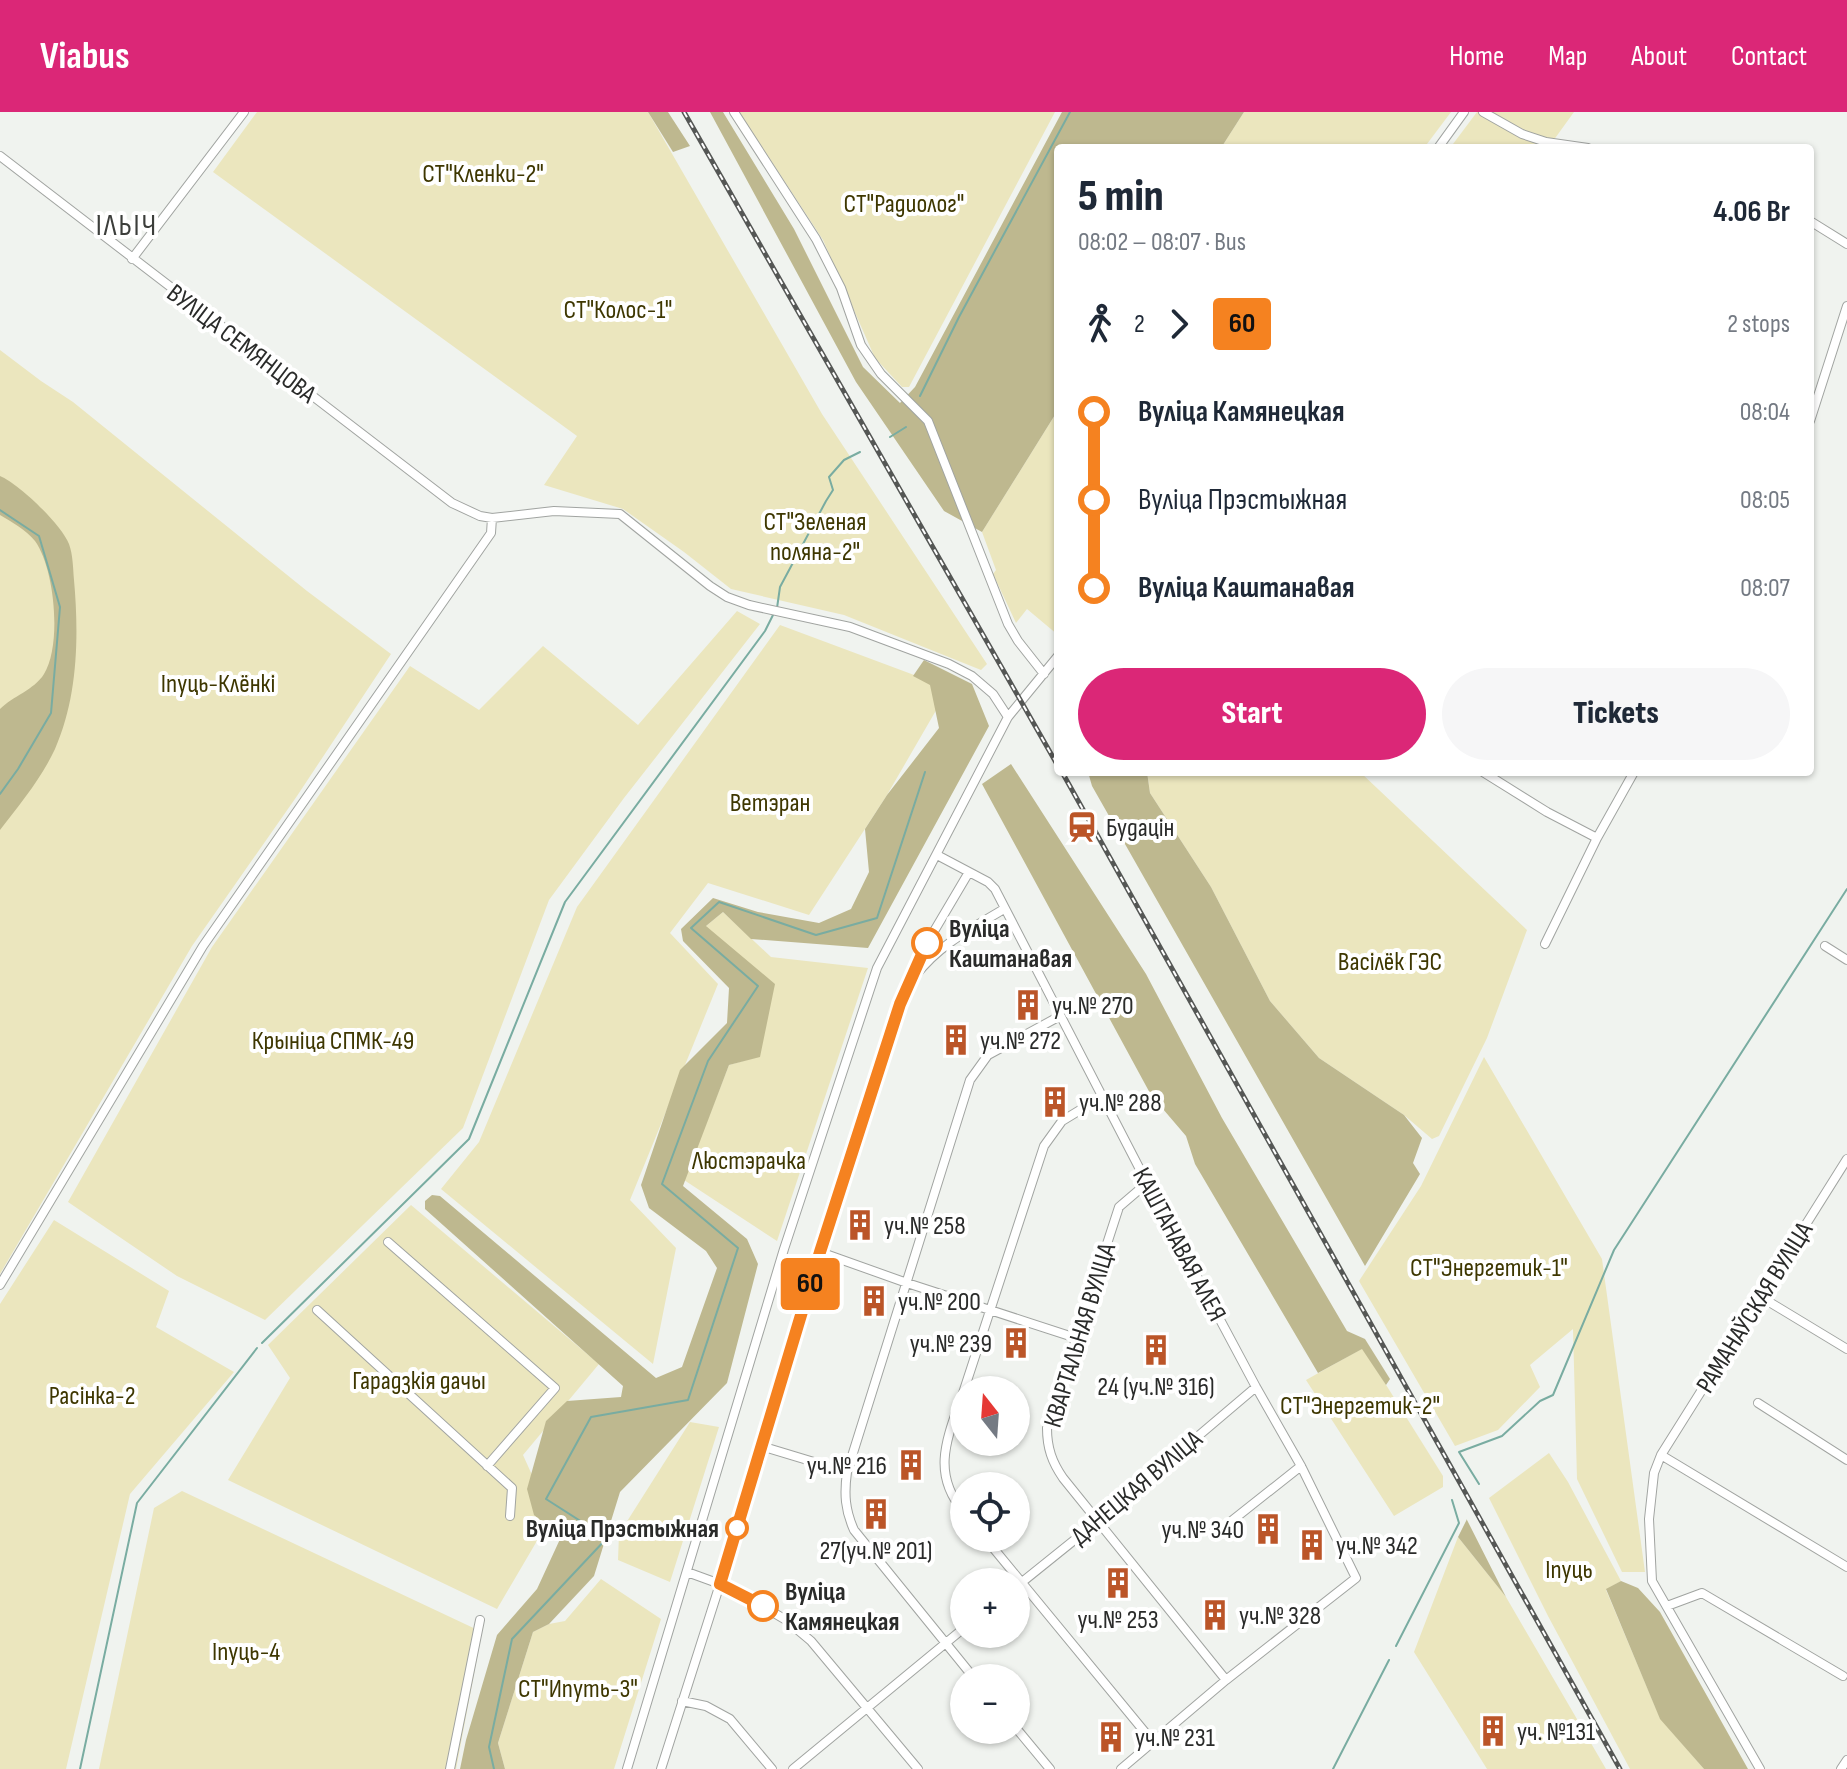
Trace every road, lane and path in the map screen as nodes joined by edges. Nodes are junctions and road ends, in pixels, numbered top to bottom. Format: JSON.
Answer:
{"nodes":[{"id":1,"x":244,"y":112,"type":"edge"},
{"id":2,"x":734,"y":112,"type":"edge"},
{"id":3,"x":1464,"y":112,"type":"edge"},
{"id":4,"x":1483,"y":112,"type":"edge"},
{"id":5,"x":1441,"y":144,"type":"edge"},
{"id":6,"x":1560,"y":144,"type":"edge"},
{"id":7,"x":0,"y":156,"type":"edge"},
{"id":8,"x":1814,"y":223,"type":"edge"},
{"id":9,"x":1847,"y":244,"type":"edge"},
{"id":10,"x":132,"y":259,"type":"junction"},
{"id":11,"x":1847,"y":306,"type":"edge"},
{"id":12,"x":1814,"y":409,"type":"edge"},
{"id":13,"x":492,"y":518,"type":"junction"},
{"id":14,"x":1054,"y":661,"type":"edge"},
{"id":15,"x":1044,"y":674,"type":"junction"},
{"id":16,"x":1008,"y":717,"type":"junction"},
{"id":17,"x":1489,"y":776,"type":"edge"},
{"id":18,"x":1632,"y":776,"type":"edge"},
{"id":19,"x":1597,"y":838,"type":"junction"},
{"id":20,"x":937,"y":855,"type":"junction"},
{"id":21,"x":969,"y":872,"type":"junction"},
{"id":22,"x":1004,"y":909,"type":"junction"},
{"id":23,"x":1545,"y":944,"type":"dead end"},
{"id":24,"x":1825,"y":946,"type":"dead end"},
{"id":25,"x":1847,"y":960,"type":"edge"},
{"id":26,"x":909,"y":983,"type":"junction"},
{"id":27,"x":1060,"y":1016,"type":"junction"},
{"id":28,"x":1103,"y":1096,"type":"junction"},
{"id":29,"x":1847,"y":1159,"type":"edge"},
{"id":30,"x":1147,"y":1183,"type":"junction"},
{"id":31,"x":388,"y":1242,"type":"dead end"},
{"id":32,"x":820,"y":1252,"type":"junction"},
{"id":33,"x":907,"y":1283,"type":"junction"},
{"id":34,"x":0,"y":1285,"type":"edge"},
{"id":35,"x":1761,"y":1297,"type":"junction"},
{"id":36,"x":991,"y":1309,"type":"junction"},
{"id":37,"x":317,"y":1310,"type":"dead end"},
{"id":38,"x":1076,"y":1338,"type":"junction"},
{"id":39,"x":1847,"y":1349,"type":"edge"},
{"id":40,"x":969,"y":1376,"type":"edge"},
{"id":41,"x":1256,"y":1387,"type":"junction"},
{"id":42,"x":1758,"y":1403,"type":"dead end"},
{"id":43,"x":950,"y":1431,"type":"edge"},
{"id":44,"x":761,"y":1446,"type":"junction"},
{"id":45,"x":1661,"y":1455,"type":"junction"},
{"id":46,"x":1847,"y":1460,"type":"edge"},
{"id":47,"x":487,"y":1466,"type":"junction"},
{"id":48,"x":1301,"y":1466,"type":"junction"},
{"id":49,"x":847,"y":1472,"type":"junction"},
{"id":50,"x":950,"y":1492,"type":"edge"},
{"id":51,"x":510,"y":1516,"type":"dead end"},
{"id":52,"x":1098,"y":1521,"type":"junction"},
{"id":53,"x":1224,"y":1527,"type":"dead end"},
{"id":54,"x":1847,"y":1567,"type":"edge"},
{"id":55,"x":687,"y":1572,"type":"junction"},
{"id":56,"x":1030,"y":1575,"type":"edge"},
{"id":57,"x":720,"y":1584,"type":"junction"},
{"id":58,"x":1030,"y":1599,"type":"edge"},
{"id":59,"x":1667,"y":1606,"type":"junction"},
{"id":60,"x":480,"y":1620,"type":"dead end"},
{"id":61,"x":950,"y":1639,"type":"edge"},
{"id":62,"x":945,"y":1643,"type":"junction"},
{"id":63,"x":962,"y":1664,"type":"edge"},
{"id":64,"x":1843,"y":1676,"type":"dead end"},
{"id":65,"x":1226,"y":1680,"type":"junction"},
{"id":66,"x":682,"y":1701,"type":"junction"},
{"id":67,"x":868,"y":1708,"type":"junction"},
{"id":68,"x":1153,"y":1742,"type":"junction"},
{"id":69,"x":1029,"y":1744,"type":"edge"},
{"id":70,"x":1847,"y":1760,"type":"edge"},
{"id":71,"x":450,"y":1769,"type":"edge"},
{"id":72,"x":627,"y":1769,"type":"edge"},
{"id":73,"x":661,"y":1769,"type":"edge"},
{"id":74,"x":772,"y":1769,"type":"edge"},
{"id":75,"x":793,"y":1769,"type":"edge"},
{"id":76,"x":918,"y":1769,"type":"edge"},
{"id":77,"x":1050,"y":1769,"type":"edge"},
{"id":78,"x":1121,"y":1769,"type":"edge"},
{"id":79,"x":1760,"y":1769,"type":"edge"},
{"id":80,"x":1841,"y":1769,"type":"edge"}],
"edges":[{"from":1,"to":10,"type":"street"},
{"from":2,"to":15,"type":"street"},
{"from":3,"to":5,"type":"street"},
{"from":4,"to":6,"type":"street"},
{"from":7,"to":10,"type":"street","name":"ВУЛІЦА СЕМЯНЦОВА"},
{"from":8,"to":9,"type":"street"},
{"from":10,"to":13,"type":"street","name":"ВУЛІЦА СЕМЯНЦОВА"},
{"from":11,"to":12,"type":"street"},
{"from":13,"to":16,"type":"street","name":"ВУЛІЦА СЕМЯНЦОВА"},
{"from":13,"to":34,"type":"street"},
{"from":14,"to":15,"type":"street"},
{"from":15,"to":16,"type":"street"},
{"from":16,"to":20,"type":"street"},
{"from":17,"to":19,"type":"street"},
{"from":18,"to":19,"type":"street"},
{"from":19,"to":23,"type":"street"},
{"from":20,"to":21,"type":"street","name":"КАШТАНАВАЯ АЛЕЯ"},
{"from":20,"to":55,"type":"street"},
{"from":21,"to":22,"type":"street","name":"КАШТАНАВАЯ АЛЕЯ"},
{"from":21,"to":26,"type":"street"},
{"from":22,"to":26,"type":"street"},
{"from":22,"to":27,"type":"street","name":"КАШТАНАВАЯ АЛЕЯ"},
{"from":24,"to":25,"type":"street"},
{"from":26,"to":32,"type":"street"},
{"from":27,"to":28,"type":"street","name":"КАШТАНАВАЯ АЛЕЯ"},
{"from":27,"to":33,"type":"street"},
{"from":28,"to":30,"type":"street","name":"КАШТАНАВАЯ АЛЕЯ"},
{"from":28,"to":36,"type":"street"},
{"from":29,"to":35,"type":"street","name":"РАМАНАЎСКАЯ ВУЛІЦА"},
{"from":30,"to":38,"type":"street","name":"КВАРТАЛЬНАЯ ВУЛІЦА"},
{"from":30,"to":41,"type":"street","name":"КАШТАНАВАЯ АЛЕЯ"},
{"from":31,"to":47,"type":"street"},
{"from":32,"to":33,"type":"street"},
{"from":32,"to":44,"type":"street"},
{"from":33,"to":36,"type":"street"},
{"from":33,"to":49,"type":"street"},
{"from":35,"to":39,"type":"street"},
{"from":35,"to":45,"type":"street","name":"РАМАНАЎСКАЯ ВУЛІЦА"},
{"from":36,"to":38,"type":"street"},
{"from":36,"to":40,"type":"street"},
{"from":37,"to":47,"type":"street"},
{"from":38,"to":52,"type":"street","name":"КВАРТАЛЬНАЯ ВУЛІЦА"},
{"from":41,"to":48,"type":"street","name":"КАШТАНАВАЯ АЛЕЯ"},
{"from":41,"to":52,"type":"street","name":"ДАНЕЦКАЯ ВУЛІЦА"},
{"from":42,"to":46,"type":"street"},
{"from":43,"to":50,"type":"street"},
{"from":44,"to":49,"type":"street"},
{"from":44,"to":57,"type":"street"},
{"from":45,"to":54,"type":"street"},
{"from":45,"to":59,"type":"street","name":"РАМАНАЎСКАЯ ВУЛІЦА"},
{"from":47,"to":51,"type":"street"},
{"from":48,"to":53,"type":"street"},
{"from":48,"to":65,"type":"street","name":"КАШТАНАВАЯ АЛЕЯ"},
{"from":49,"to":62,"type":"street"},
{"from":52,"to":56,"type":"street","name":"ДАНЕЦКАЯ ВУЛІЦА"},
{"from":52,"to":65,"type":"street","name":"КВАРТАЛЬНАЯ ВУЛІЦА"},
{"from":55,"to":57,"type":"street"},
{"from":55,"to":72,"type":"street"},
{"from":57,"to":66,"type":"street"},
{"from":57,"to":67,"type":"street"},
{"from":58,"to":68,"type":"street"},
{"from":59,"to":64,"type":"street"},
{"from":59,"to":79,"type":"street","name":"РАМАНАЎСКАЯ ВУЛІЦА"},
{"from":60,"to":71,"type":"street"},
{"from":61,"to":62,"type":"street"},
{"from":62,"to":63,"type":"street"},
{"from":62,"to":67,"type":"street"},
{"from":65,"to":68,"type":"street"},
{"from":66,"to":73,"type":"street"},
{"from":66,"to":74,"type":"street"},
{"from":67,"to":75,"type":"street"},
{"from":67,"to":76,"type":"street"},
{"from":68,"to":78,"type":"street"},
{"from":69,"to":77,"type":"street"},
{"from":70,"to":80,"type":"street"}]}
